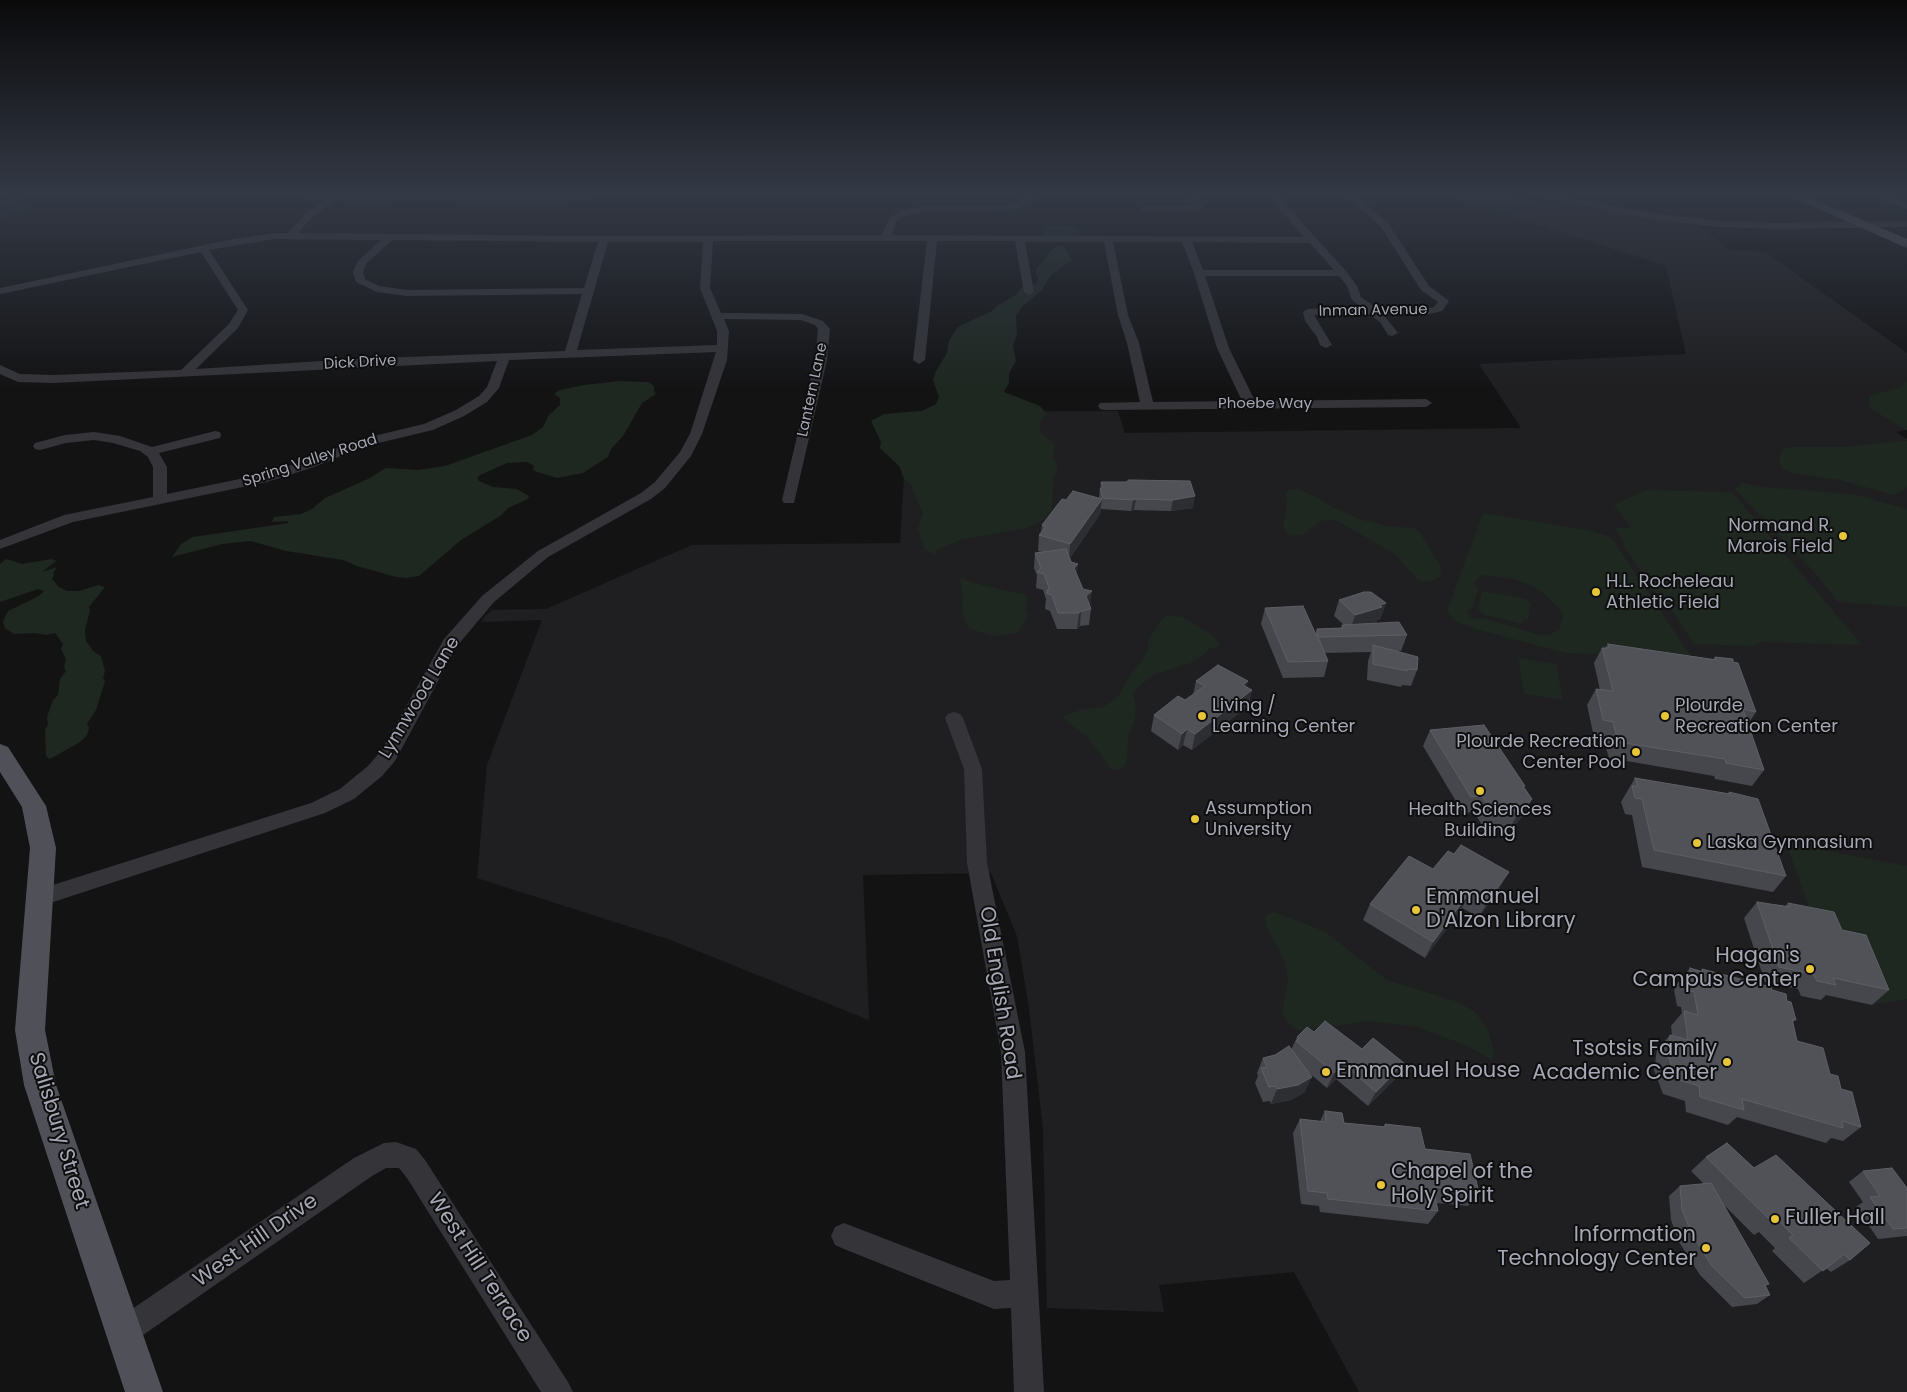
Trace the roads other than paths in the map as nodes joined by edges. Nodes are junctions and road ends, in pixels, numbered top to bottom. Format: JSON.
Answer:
{"nodes":[{"id":1,"x":156,"y":258,"type":"edge"},
{"id":2,"x":209,"y":258,"type":"edge"},
{"id":3,"x":367,"y":258,"type":"edge"},
{"id":4,"x":598,"y":258,"type":"edge"},
{"id":5,"x":708,"y":258,"type":"edge"},
{"id":6,"x":930,"y":258,"type":"edge"},
{"id":7,"x":1023,"y":258,"type":"edge"},
{"id":8,"x":1112,"y":258,"type":"edge"},
{"id":9,"x":1193,"y":258,"type":"edge"},
{"id":10,"x":1327,"y":258,"type":"edge"},
{"id":11,"x":1406,"y":258,"type":"edge"},
{"id":12,"x":1199,"y":273,"type":"junction"},
{"id":13,"x":1342,"y":273,"type":"junction"},
{"id":14,"x":0,"y":291,"type":"edge"},
{"id":15,"x":587,"y":291,"type":"junction"},
{"id":16,"x":1029,"y":292,"type":"dead end"},
{"id":17,"x":1372,"y":311,"type":"junction"},
{"id":18,"x":718,"y":316,"type":"junction"},
{"id":19,"x":1392,"y":333,"type":"dead end"},
{"id":20,"x":1326,"y":345,"type":"dead end"},
{"id":21,"x":723,"y":348,"type":"junction"},
{"id":22,"x":570,"y":354,"type":"junction"},
{"id":23,"x":504,"y":357,"type":"junction"},
{"id":24,"x":919,"y":360,"type":"dead end"},
{"id":25,"x":0,"y":369,"type":"edge"},
{"id":26,"x":184,"y":374,"type":"junction"},
{"id":27,"x":1426,"y":403,"type":"dead end"},
{"id":28,"x":1147,"y":404,"type":"junction"},
{"id":29,"x":1250,"y":404,"type":"junction"},
{"id":30,"x":1104,"y":406,"type":"dead end"},
{"id":31,"x":215,"y":435,"type":"dead end"},
{"id":32,"x":40,"y":446,"type":"dead end"},
{"id":33,"x":151,"y":451,"type":"junction"},
{"id":34,"x":160,"y":499,"type":"junction"},
{"id":35,"x":789,"y":500,"type":"dead end"},
{"id":36,"x":0,"y":545,"type":"edge"},
{"id":37,"x":954,"y":718,"type":"dead end"},
{"id":38,"x":0,"y":753,"type":"edge"},
{"id":39,"x":41,"y":896,"type":"junction"},
{"id":40,"x":392,"y":1155,"type":"joint"},
{"id":41,"x":844,"y":1236,"type":"dead end"},
{"id":42,"x":1024,"y":1293,"type":"junction"},
{"id":43,"x":123,"y":1332,"type":"junction"},
{"id":44,"x":144,"y":1392,"type":"edge"},
{"id":45,"x":558,"y":1392,"type":"edge"},
{"id":46,"x":1029,"y":1392,"type":"edge"}],
"edges":[{"from":1,"to":14,"type":"street"},
{"from":2,"to":26,"type":"street"},
{"from":3,"to":15,"type":"street"},
{"from":4,"to":15,"type":"street"},
{"from":5,"to":18,"type":"street","name":"Lynnwood Lane"},
{"from":6,"to":24,"type":"street"},
{"from":7,"to":16,"type":"street"},
{"from":8,"to":28,"type":"street"},
{"from":9,"to":12,"type":"street"},
{"from":10,"to":13,"type":"street"},
{"from":11,"to":17,"type":"street","name":"Inman Avenue"},
{"from":12,"to":13,"type":"street"},
{"from":12,"to":29,"type":"street"},
{"from":13,"to":17,"type":"street"},
{"from":15,"to":22,"type":"street"},
{"from":17,"to":19,"type":"street"},
{"from":17,"to":20,"type":"street","name":"Inman Avenue"},
{"from":18,"to":21,"type":"street","name":"Lynnwood Lane"},
{"from":18,"to":35,"type":"street","name":"Lantern Lane"},
{"from":21,"to":22,"type":"street","name":"Dick Drive"},
{"from":21,"to":39,"type":"street","name":"Lynnwood Lane"},
{"from":22,"to":23,"type":"street","name":"Dick Drive"},
{"from":23,"to":26,"type":"street","name":"Dick Drive"},
{"from":23,"to":34,"type":"street","name":"Spring Valley Road"},
{"from":25,"to":26,"type":"street","name":"Dick Drive"},
{"from":27,"to":29,"type":"street","name":"Phoebe Way"},
{"from":28,"to":29,"type":"street","name":"Phoebe Way"},
{"from":28,"to":30,"type":"street","name":"Phoebe Way"},
{"from":31,"to":33,"type":"street"},
{"from":32,"to":33,"type":"street"},
{"from":33,"to":34,"type":"street"},
{"from":34,"to":36,"type":"street","name":"Spring Valley Road"},
{"from":37,"to":42,"type":"street","name":"Old English Road"},
{"from":38,"to":39,"type":"main road","name":"Salisbury Street"},
{"from":39,"to":43,"type":"main road","name":"Salisbury Street"},
{"from":40,"to":43,"type":"street","name":"West Hill Drive"},
{"from":40,"to":45,"type":"street","name":"West Hill Terrace"},
{"from":41,"to":42,"type":"street"},
{"from":42,"to":46,"type":"street","name":"Old English Road"},
{"from":43,"to":44,"type":"main road","name":"Salisbury Street"}]}
